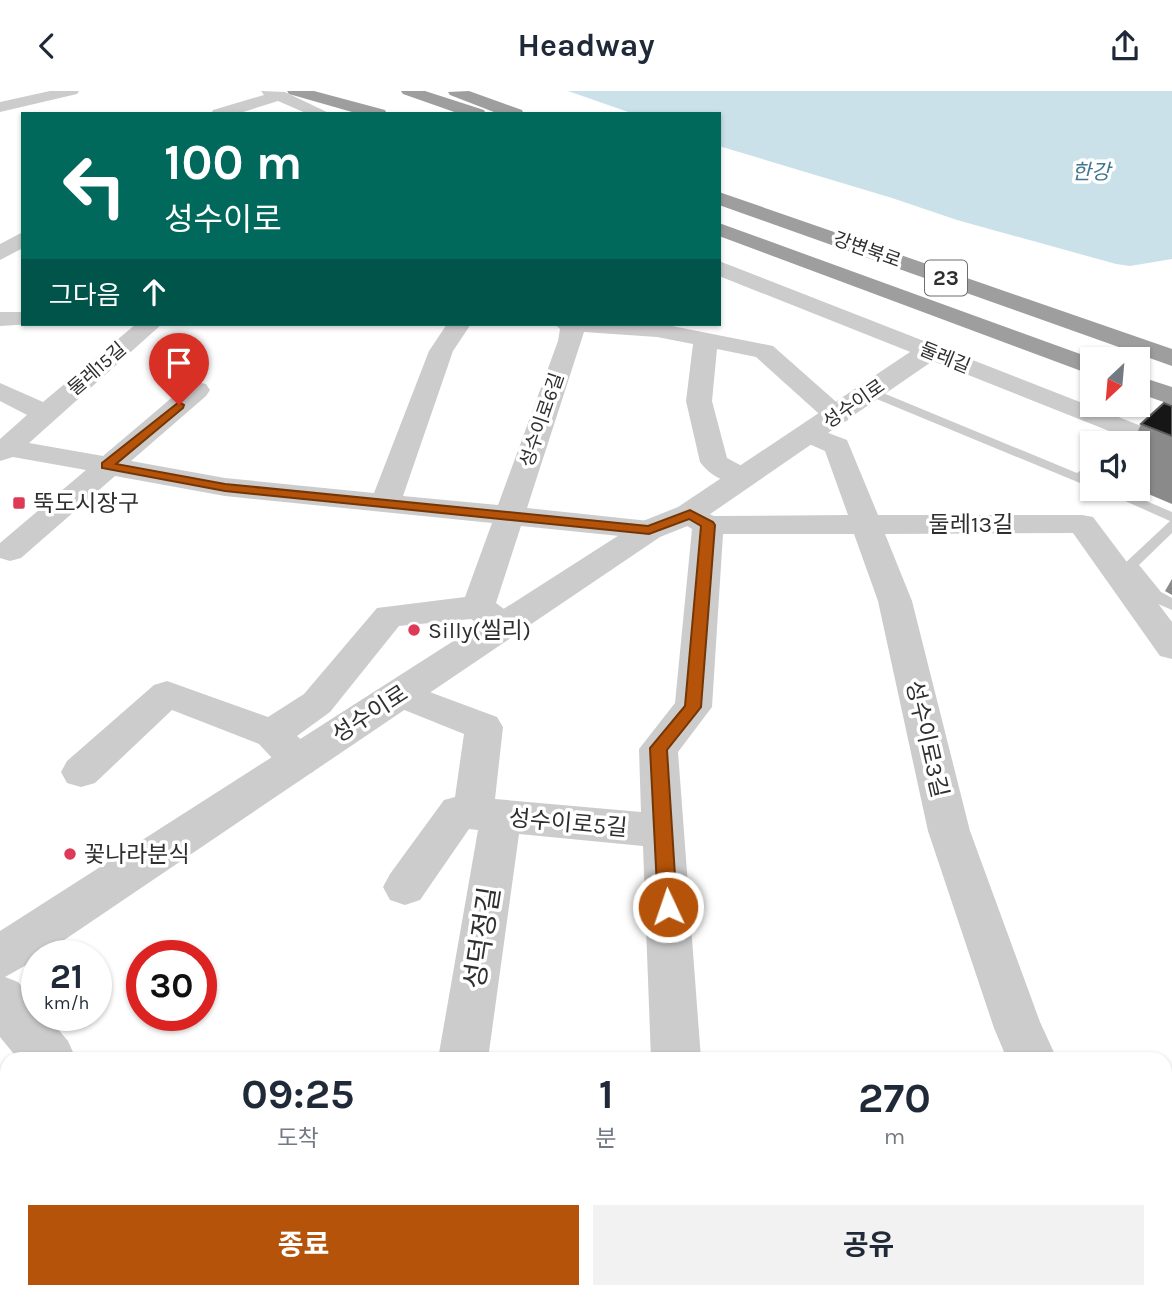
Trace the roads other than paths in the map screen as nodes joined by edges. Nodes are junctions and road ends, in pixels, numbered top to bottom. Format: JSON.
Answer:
{"nodes":[{"id":1,"x":71,"y":91,"type":"edge"},
{"id":2,"x":338,"y":91,"type":"edge"},
{"id":3,"x":409,"y":91,"type":"edge"},
{"id":4,"x":452,"y":91,"type":"edge"},
{"id":5,"x":281,"y":92,"type":"edge"},
{"id":6,"x":0,"y":107,"type":"edge"},
{"id":7,"x":225,"y":112,"type":"edge"},
{"id":8,"x":319,"y":112,"type":"edge"},
{"id":9,"x":387,"y":112,"type":"edge"},
{"id":10,"x":472,"y":112,"type":"edge"},
{"id":11,"x":510,"y":112,"type":"edge"},
{"id":12,"x":721,"y":199,"type":"edge"},
{"id":13,"x":721,"y":230,"type":"edge"},
{"id":14,"x":21,"y":239,"type":"edge"},
{"id":15,"x":0,"y":254,"type":"edge"},
{"id":16,"x":721,"y":269,"type":"edge"},
{"id":17,"x":0,"y":319,"type":"edge"},
{"id":18,"x":21,"y":319,"type":"edge"},
{"id":19,"x":148,"y":326,"type":"edge"},
{"id":20,"x":458,"y":326,"type":"edge"},
{"id":21,"x":570,"y":326,"type":"edge"},
{"id":22,"x":615,"y":326,"type":"edge"},
{"id":23,"x":660,"y":327,"type":"edge"},
{"id":24,"x":706,"y":338,"type":"junction"},
{"id":25,"x":928,"y":352,"type":"junction"},
{"id":26,"x":1172,"y":358,"type":"edge"},
{"id":27,"x":1080,"y":363,"type":"edge"},
{"id":28,"x":1150,"y":389,"type":"edge"},
{"id":29,"x":197,"y":390,"type":"dead end"},
{"id":30,"x":0,"y":391,"type":"edge"},
{"id":31,"x":871,"y":392,"type":"junction"},
{"id":32,"x":1172,"y":397,"type":"edge"},
{"id":33,"x":45,"y":414,"type":"junction"},
{"id":34,"x":823,"y":425,"type":"junction"},
{"id":35,"x":1172,"y":448,"type":"edge"},
{"id":36,"x":3,"y":450,"type":"edge"},
{"id":37,"x":1150,"y":451,"type":"edge"},
{"id":38,"x":1172,"y":459,"type":"edge"},
{"id":39,"x":107,"y":466,"type":"junction"},
{"id":40,"x":743,"y":478,"type":"junction"},
{"id":41,"x":1080,"y":479,"type":"edge"},
{"id":42,"x":1134,"y":501,"type":"edge"},
{"id":43,"x":385,"y":503,"type":"junction"},
{"id":44,"x":509,"y":515,"type":"junction"},
{"id":45,"x":1172,"y":517,"type":"edge"},
{"id":46,"x":699,"y":519,"type":"junction"},
{"id":47,"x":867,"y":524,"type":"junction"},
{"id":48,"x":1172,"y":525,"type":"edge"},
{"id":49,"x":649,"y":530,"type":"junction"},
{"id":50,"x":10,"y":551,"type":"dead end"},
{"id":51,"x":1172,"y":605,"type":"edge"},
{"id":52,"x":491,"y":616,"type":"junction"},
{"id":53,"x":1172,"y":647,"type":"edge"},
{"id":54,"x":400,"y":694,"type":"junction"},
{"id":55,"x":272,"y":734,"type":"junction"},
{"id":56,"x":299,"y":761,"type":"junction"},
{"id":57,"x":81,"y":772,"type":"dead end"},
{"id":58,"x":487,"y":815,"type":"junction"},
{"id":59,"x":663,"y":831,"type":"junction"},
{"id":60,"x":405,"y":887,"type":"dead end"},
{"id":61,"x":0,"y":957,"type":"edge"},
{"id":62,"x":0,"y":998,"type":"edge"},
{"id":63,"x":44,"y":1052,"type":"edge"},
{"id":64,"x":464,"y":1052,"type":"edge"},
{"id":65,"x":676,"y":1052,"type":"edge"},
{"id":66,"x":1029,"y":1052,"type":"edge"}],
"edges":[{"from":1,"to":6,"type":"street"},
{"from":2,"to":9,"type":"highway"},
{"from":3,"to":10,"type":"highway"},
{"from":4,"to":11,"type":"highway"},
{"from":5,"to":7,"type":"street"},
{"from":5,"to":8,"type":"street"},
{"from":5,"to":9,"type":"highway"},
{"from":12,"to":26,"type":"highway","name":"강변북로","number":"23"},
{"from":13,"to":27,"type":"highway","name":"강변북로","number":"23"},
{"from":14,"to":15,"type":"street"},
{"from":16,"to":25,"type":"street","name":"둘레길"},
{"from":17,"to":18,"type":"street"},
{"from":19,"to":33,"type":"street","name":"둘레15길"},
{"from":20,"to":43,"type":"street"},
{"from":21,"to":44,"type":"street","name":"성수이로6길"},
{"from":22,"to":23,"type":"street","name":"성수이로3길"},
{"from":23,"to":24,"type":"street","name":"성수이로3길"},
{"from":24,"to":34,"type":"street","name":"성수이로3길"},
{"from":24,"to":40,"type":"street"},
{"from":25,"to":31,"type":"street","name":"성수이로"},
{"from":25,"to":35,"type":"street","name":"둘레길"},
{"from":28,"to":32,"type":"highway"},
{"from":29,"to":39,"type":"street"},
{"from":30,"to":33,"type":"street"},
{"from":31,"to":34,"type":"street","name":"성수이로"},
{"from":31,"to":41,"type":"lane"},
{"from":33,"to":36,"type":"street","name":"둘레15길"},
{"from":34,"to":40,"type":"street","name":"성수이로"},
{"from":34,"to":47,"type":"street","name":"성수이로3길"},
{"from":36,"to":39,"type":"street"},
{"from":37,"to":38,"type":"lane"},
{"from":39,"to":43,"type":"street"},
{"from":39,"to":50,"type":"street"},
{"from":40,"to":46,"type":"street","name":"성수이로"},
{"from":42,"to":45,"type":"lane"},
{"from":43,"to":44,"type":"street"},
{"from":44,"to":49,"type":"street"},
{"from":44,"to":52,"type":"street","name":"성수이로6길"},
{"from":46,"to":47,"type":"street","name":"둘레13길"},
{"from":46,"to":49,"type":"street","name":"성수이로"},
{"from":46,"to":59,"type":"street","name":"성수이로5길"},
{"from":47,"to":53,"type":"street","name":"둘레13길"},
{"from":47,"to":66,"type":"street","name":"성수이로3길"},
{"from":48,"to":51,"type":"lane"},
{"from":49,"to":52,"type":"street","name":"성수이로"},
{"from":52,"to":54,"type":"street","name":"성수이로"},
{"from":52,"to":55,"type":"street"},
{"from":54,"to":56,"type":"street","name":"성수이로"},
{"from":54,"to":58,"type":"street"},
{"from":55,"to":56,"type":"street"},
{"from":55,"to":57,"type":"street"},
{"from":56,"to":61,"type":"street","name":"성수이로"},
{"from":58,"to":59,"type":"street","name":"성수이로5길"},
{"from":58,"to":60,"type":"street"},
{"from":58,"to":64,"type":"street","name":"성덕정길"},
{"from":59,"to":65,"type":"street","name":"성수이로5길"},
{"from":62,"to":63,"type":"street"}]}
